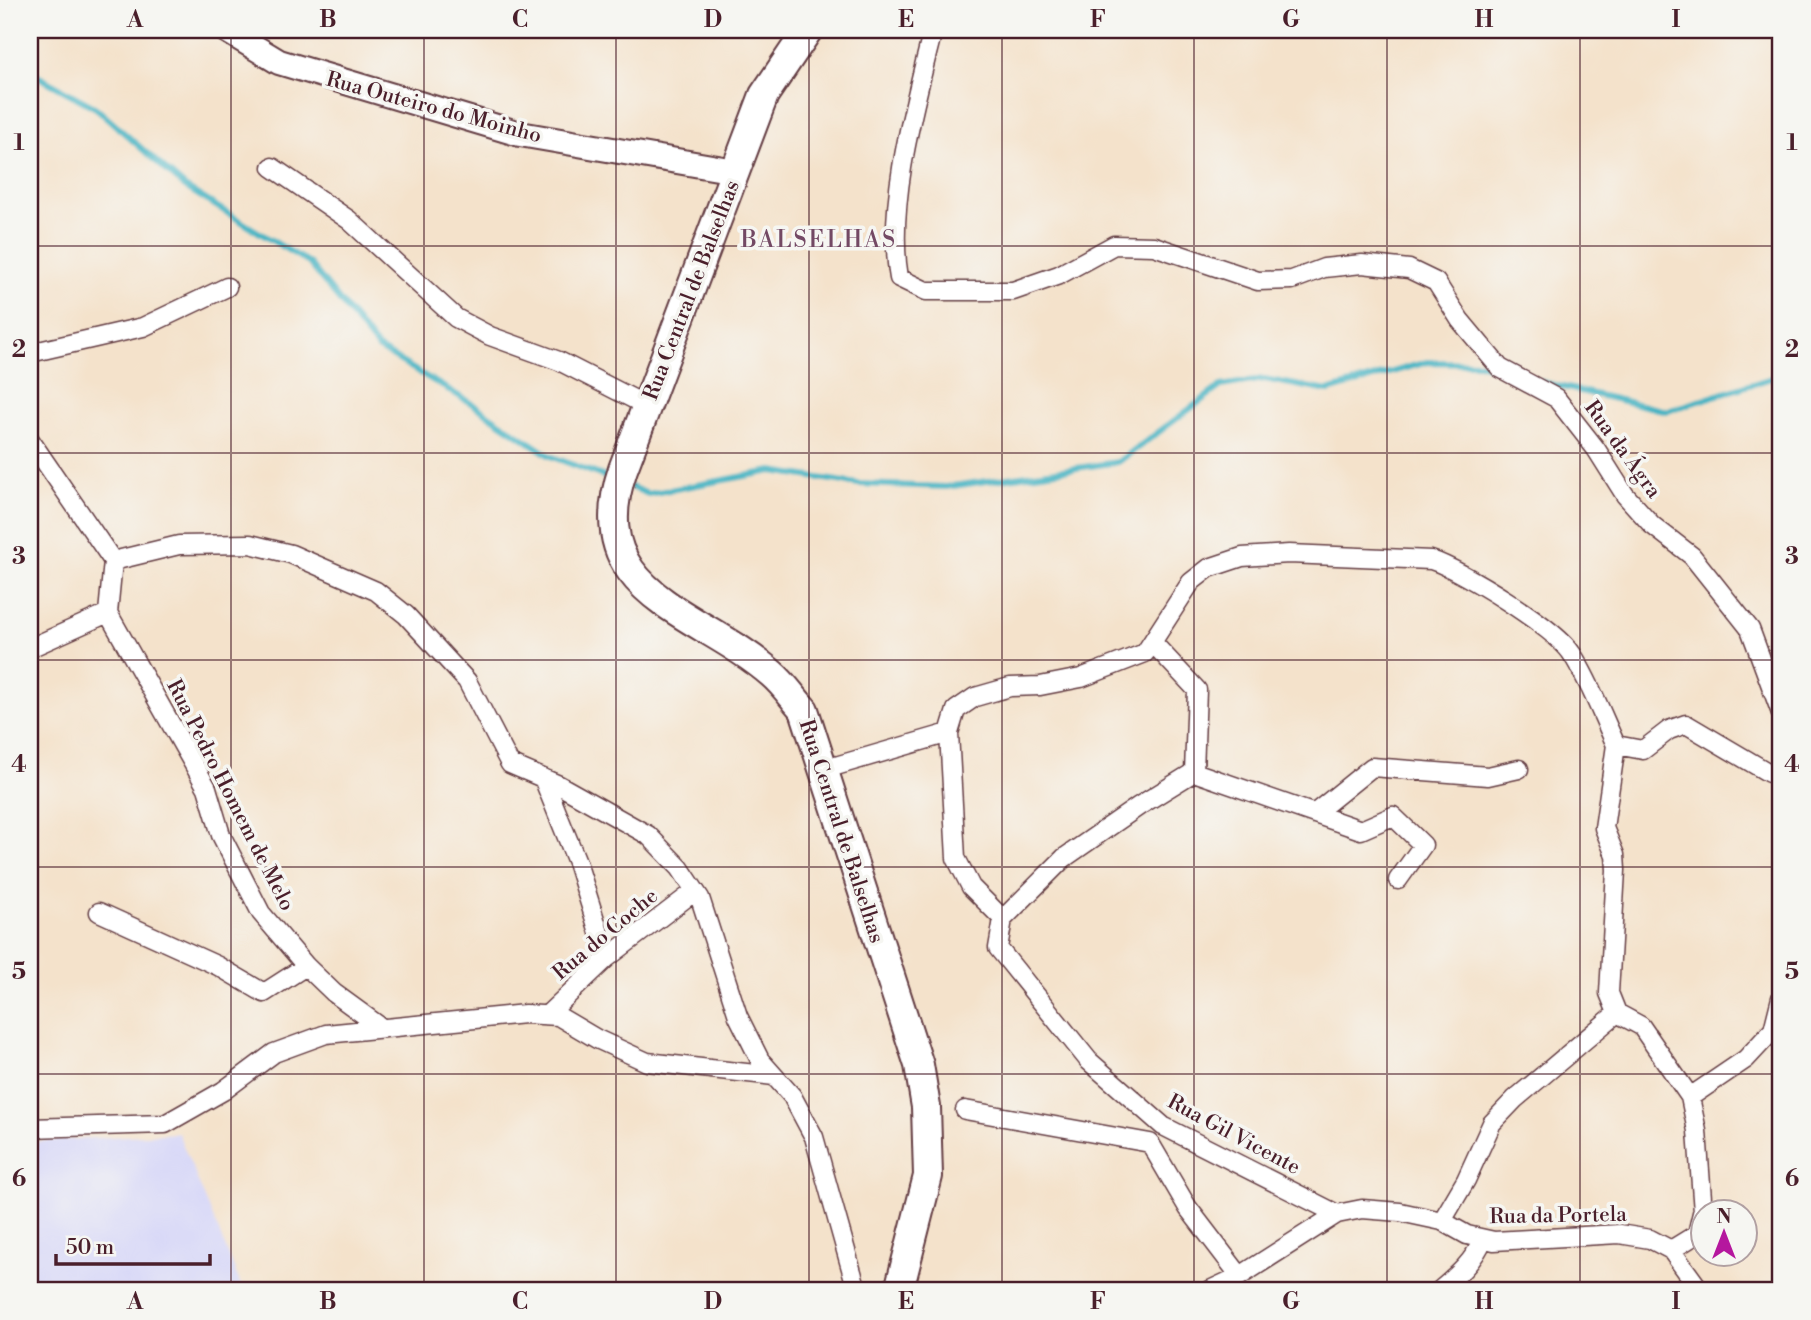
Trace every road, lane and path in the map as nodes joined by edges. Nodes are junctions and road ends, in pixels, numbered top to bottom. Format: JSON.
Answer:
{"nodes":[{"id":1,"x":226,"y":30,"type":"edge"},
{"id":2,"x":808,"y":30,"type":"edge"},
{"id":3,"x":933,"y":30,"type":"edge"},
{"id":4,"x":272,"y":167,"type":"dead end"},
{"id":5,"x":735,"y":171,"type":"junction"},
{"id":6,"x":227,"y":287,"type":"dead end"},
{"id":7,"x":30,"y":353,"type":"edge"},
{"id":8,"x":648,"y":406,"type":"junction"},
{"id":9,"x":30,"y":440,"type":"edge"},
{"id":10,"x":113,"y":561,"type":"junction"},
{"id":11,"x":108,"y":614,"type":"junction"},
{"id":12,"x":1152,"y":642,"type":"junction"},
{"id":13,"x":30,"y":648,"type":"edge"},
{"id":14,"x":1781,"y":713,"type":"edge"},
{"id":15,"x":949,"y":733,"type":"junction"},
{"id":16,"x":1616,"y":745,"type":"junction"},
{"id":17,"x":1519,"y":769,"type":"dead end"},
{"id":18,"x":822,"y":770,"type":"junction"},
{"id":19,"x":1194,"y":772,"type":"junction"},
{"id":20,"x":1781,"y":773,"type":"edge"},
{"id":21,"x":543,"y":778,"type":"junction"},
{"id":22,"x":1315,"y":813,"type":"junction"},
{"id":23,"x":1398,"y":880,"type":"dead end"},
{"id":24,"x":695,"y":891,"type":"junction"},
{"id":25,"x":99,"y":912,"type":"dead end"},
{"id":26,"x":1003,"y":919,"type":"junction"},
{"id":27,"x":607,"y":958,"type":"junction"},
{"id":28,"x":306,"y":966,"type":"junction"},
{"id":29,"x":1781,"y":998,"type":"edge"},
{"id":30,"x":1617,"y":1013,"type":"junction"},
{"id":31,"x":547,"y":1015,"type":"junction"},
{"id":32,"x":382,"y":1028,"type":"junction"},
{"id":33,"x":774,"y":1076,"type":"junction"},
{"id":34,"x":1690,"y":1097,"type":"junction"},
{"id":35,"x":965,"y":1110,"type":"dead end"},
{"id":36,"x":1163,"y":1126,"type":"junction"},
{"id":37,"x":30,"y":1128,"type":"edge"},
{"id":38,"x":1150,"y":1143,"type":"junction"},
{"id":39,"x":1702,"y":1198,"type":"edge"},
{"id":40,"x":1337,"y":1214,"type":"junction"},
{"id":41,"x":1442,"y":1222,"type":"junction"},
{"id":42,"x":1483,"y":1239,"type":"junction"},
{"id":43,"x":1688,"y":1240,"type":"edge"},
{"id":44,"x":1671,"y":1250,"type":"junction"},
{"id":45,"x":1240,"y":1276,"type":"junction"},
{"id":46,"x":857,"y":1290,"type":"edge"},
{"id":47,"x":899,"y":1290,"type":"edge"},
{"id":48,"x":1210,"y":1290,"type":"edge"},
{"id":49,"x":1440,"y":1290,"type":"edge"},
{"id":50,"x":1700,"y":1290,"type":"edge"}],
"edges":[{"from":1,"to":5,"type":"street","name":"Rua Outeiro do Moinho"},
{"from":2,"to":5,"type":"main road","name":"Rua Central de Balselhas"},
{"from":3,"to":14,"type":"street","name":"Rua da Ágra"},
{"from":4,"to":8,"type":"street"},
{"from":5,"to":8,"type":"main road","name":"Rua Central de Balselhas"},
{"from":6,"to":7,"type":"street"},
{"from":8,"to":18,"type":"main road","name":"Rua Central de Balselhas"},
{"from":9,"to":10,"type":"street"},
{"from":10,"to":11,"type":"street"},
{"from":10,"to":21,"type":"street"},
{"from":11,"to":13,"type":"street"},
{"from":11,"to":28,"type":"street","name":"Rua Pedro Homem de Melo"},
{"from":12,"to":15,"type":"street"},
{"from":12,"to":16,"type":"street"},
{"from":12,"to":19,"type":"street"},
{"from":15,"to":18,"type":"street"},
{"from":15,"to":26,"type":"street"},
{"from":16,"to":20,"type":"street"},
{"from":16,"to":30,"type":"street"},
{"from":17,"to":22,"type":"street"},
{"from":18,"to":47,"type":"main road","name":"Rua Central de Balselhas"},
{"from":19,"to":22,"type":"street"},
{"from":19,"to":26,"type":"street"},
{"from":21,"to":24,"type":"street"},
{"from":21,"to":27,"type":"street"},
{"from":22,"to":23,"type":"street"},
{"from":24,"to":27,"type":"street","name":"Rua do Coche"},
{"from":24,"to":33,"type":"street"},
{"from":25,"to":28,"type":"street"},
{"from":26,"to":36,"type":"street","name":"Rua Gil Vicente"},
{"from":27,"to":31,"type":"street","name":"Rua do Coche"},
{"from":28,"to":32,"type":"street","name":"Rua Pedro Homem de Melo"},
{"from":29,"to":34,"type":"street"},
{"from":30,"to":34,"type":"street"},
{"from":30,"to":41,"type":"street"},
{"from":31,"to":32,"type":"street"},
{"from":31,"to":33,"type":"street"},
{"from":32,"to":37,"type":"street"},
{"from":33,"to":46,"type":"street"},
{"from":34,"to":39,"type":"street"},
{"from":35,"to":38,"type":"street"},
{"from":36,"to":38,"type":"street"},
{"from":36,"to":40,"type":"street","name":"Rua Gil Vicente"},
{"from":38,"to":45,"type":"street"},
{"from":40,"to":41,"type":"street","name":"Rua da Portela"},
{"from":40,"to":45,"type":"street","name":"Rua da Portela"},
{"from":41,"to":42,"type":"street","name":"Rua da Portela"},
{"from":42,"to":44,"type":"street","name":"Rua da Portela"},
{"from":42,"to":49,"type":"street"},
{"from":43,"to":44,"type":"street"},
{"from":44,"to":50,"type":"street"},
{"from":45,"to":48,"type":"street","name":"Rua da Portela"}]}
